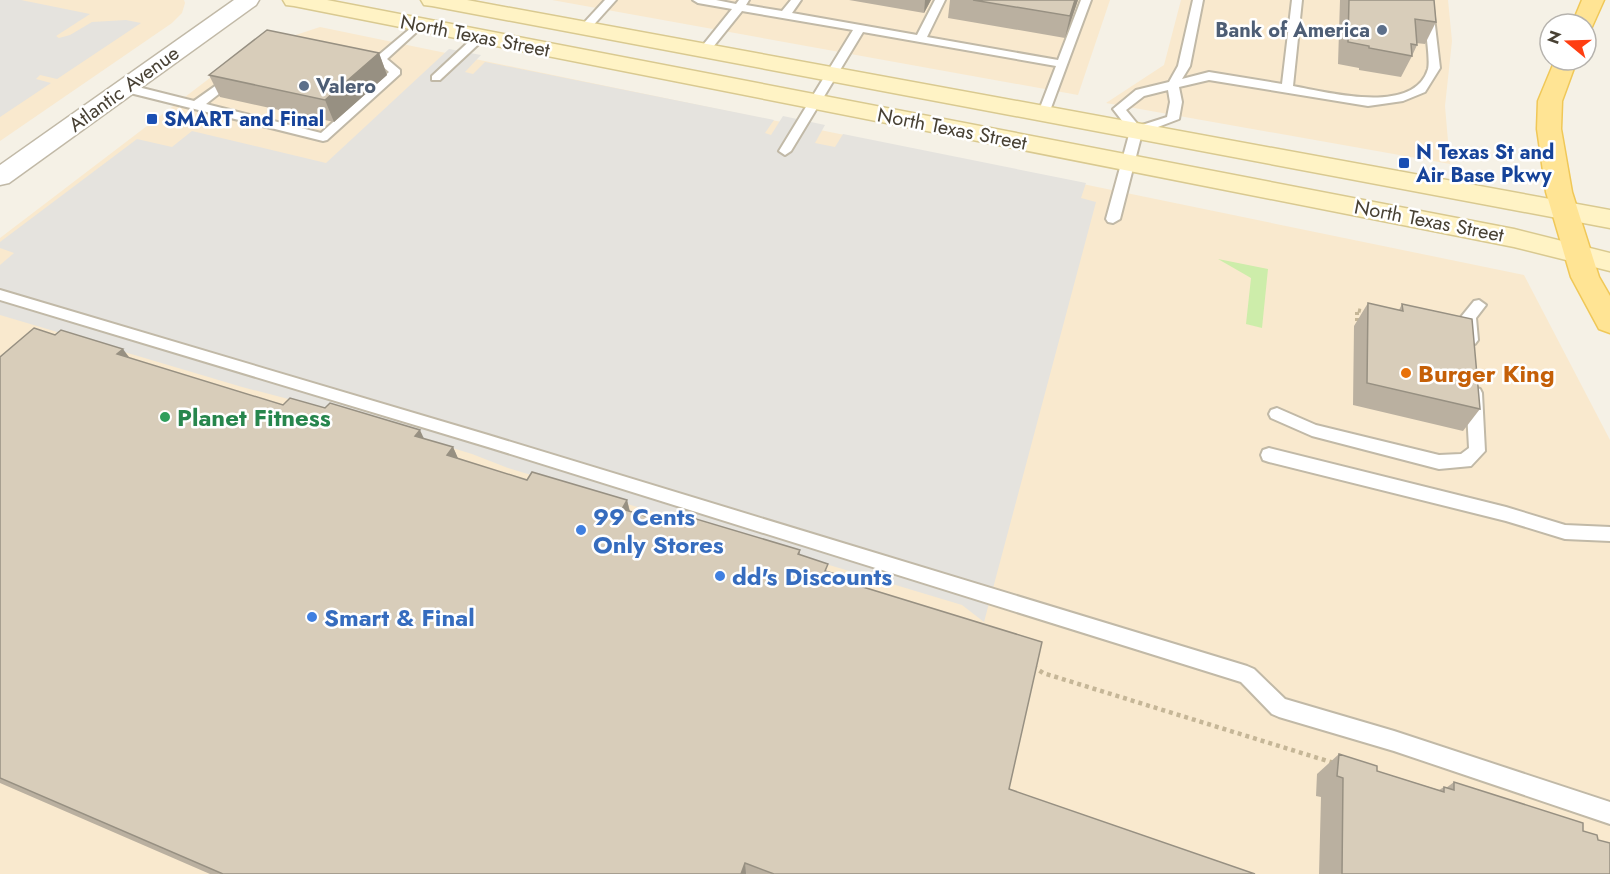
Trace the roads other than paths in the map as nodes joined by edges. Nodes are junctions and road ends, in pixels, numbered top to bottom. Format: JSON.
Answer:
{"nodes":[{"id":1,"x":248,"y":0,"type":"edge"},
{"id":2,"x":294,"y":0,"type":"edge"},
{"id":3,"x":432,"y":0,"type":"edge"},
{"id":4,"x":611,"y":0,"type":"edge"},
{"id":5,"x":698,"y":0,"type":"edge"},
{"id":6,"x":796,"y":0,"type":"edge"},
{"id":7,"x":940,"y":0,"type":"edge"},
{"id":8,"x":1086,"y":0,"type":"edge"},
{"id":9,"x":1198,"y":0,"type":"edge"},
{"id":10,"x":1297,"y":0,"type":"edge"},
{"id":11,"x":1427,"y":0,"type":"edge"},
{"id":12,"x":741,"y":4,"type":"edge"},
{"id":13,"x":785,"y":15,"type":"junction"},
{"id":14,"x":418,"y":25,"type":"junction"},
{"id":15,"x":585,"y":28,"type":"junction"},
{"id":16,"x":859,"y":29,"type":"junction"},
{"id":17,"x":480,"y":37,"type":"junction"},
{"id":18,"x":920,"y":39,"type":"junction"},
{"id":19,"x":705,"y":50,"type":"junction"},
{"id":20,"x":1063,"y":64,"type":"junction"},
{"id":21,"x":241,"y":71,"type":"edge"},
{"id":22,"x":1561,"y":72,"type":"edge"},
{"id":23,"x":832,"y":73,"type":"junction"},
{"id":24,"x":436,"y":78,"type":"dead end"},
{"id":25,"x":1173,"y":85,"type":"junction"},
{"id":26,"x":126,"y":88,"type":"junction"},
{"id":27,"x":1287,"y":88,"type":"junction"},
{"id":28,"x":815,"y":102,"type":"junction"},
{"id":29,"x":197,"y":105,"type":"junction"},
{"id":30,"x":1044,"y":113,"type":"junction"},
{"id":31,"x":1136,"y":131,"type":"junction"},
{"id":32,"x":785,"y":151,"type":"dead end"},
{"id":33,"x":1127,"y":163,"type":"junction"},
{"id":34,"x":0,"y":177,"type":"edge"},
{"id":35,"x":1565,"y":211,"type":"junction"},
{"id":36,"x":1113,"y":219,"type":"dead end"},
{"id":37,"x":1610,"y":219,"type":"edge"},
{"id":38,"x":1578,"y":254,"type":"junction"},
{"id":39,"x":1610,"y":262,"type":"edge"},
{"id":40,"x":0,"y":295,"type":"edge"},
{"id":41,"x":1479,"y":304,"type":"dead end"},
{"id":42,"x":1610,"y":322,"type":"edge"},
{"id":43,"x":1471,"y":351,"type":"edge"},
{"id":44,"x":1473,"y":374,"type":"edge"},
{"id":45,"x":1277,"y":414,"type":"dead end"},
{"id":46,"x":1269,"y":455,"type":"dead end"},
{"id":47,"x":1610,"y":534,"type":"edge"},
{"id":48,"x":1610,"y":813,"type":"edge"}],
"edges":[{"from":1,"to":26,"type":"street","name":"Atlantic Avenue"},
{"from":2,"to":14,"type":"main road","name":"North Texas Street"},
{"from":3,"to":15,"type":"main road","name":"North Texas Street"},
{"from":4,"to":15,"type":"lane"},
{"from":5,"to":12,"type":"lane"},
{"from":6,"to":13,"type":"lane"},
{"from":7,"to":18,"type":"lane"},
{"from":8,"to":20,"type":"lane"},
{"from":9,"to":25,"type":"lane"},
{"from":10,"to":27,"type":"lane"},
{"from":11,"to":27,"type":"lane"},
{"from":12,"to":13,"type":"lane"},
{"from":12,"to":19,"type":"lane"},
{"from":13,"to":16,"type":"lane"},
{"from":14,"to":17,"type":"main road","name":"North Texas Street"},
{"from":14,"to":29,"type":"lane"},
{"from":15,"to":19,"type":"main road","name":"North Texas Street"},
{"from":16,"to":18,"type":"lane"},
{"from":16,"to":23,"type":"lane"},
{"from":17,"to":24,"type":"lane"},
{"from":17,"to":28,"type":"main road","name":"North Texas Street"},
{"from":18,"to":20,"type":"lane"},
{"from":19,"to":23,"type":"main road","name":"North Texas Street"},
{"from":20,"to":30,"type":"lane"},
{"from":21,"to":29,"type":"lane"},
{"from":22,"to":35,"type":"main road"},
{"from":23,"to":28,"type":"lane"},
{"from":23,"to":30,"type":"main road","name":"North Texas Street"},
{"from":25,"to":27,"type":"lane"},
{"from":25,"to":31,"type":"lane"},
{"from":25,"to":31,"type":"lane"},
{"from":26,"to":29,"type":"lane"},
{"from":26,"to":34,"type":"street","name":"Atlantic Avenue"},
{"from":28,"to":32,"type":"lane"},
{"from":28,"to":33,"type":"main road","name":"North Texas Street"},
{"from":30,"to":31,"type":"main road","name":"North Texas Street"},
{"from":31,"to":33,"type":"lane"},
{"from":31,"to":35,"type":"main road","name":"North Texas Street"},
{"from":33,"to":36,"type":"lane"},
{"from":33,"to":38,"type":"main road","name":"North Texas Street"},
{"from":35,"to":37,"type":"main road","name":"North Texas Street"},
{"from":35,"to":38,"type":"main road"},
{"from":38,"to":39,"type":"main road","name":"North Texas Street"},
{"from":38,"to":42,"type":"main road"},
{"from":40,"to":48,"type":"lane"},
{"from":41,"to":43,"type":"lane"},
{"from":44,"to":45,"type":"lane"},
{"from":46,"to":47,"type":"lane"}]}
